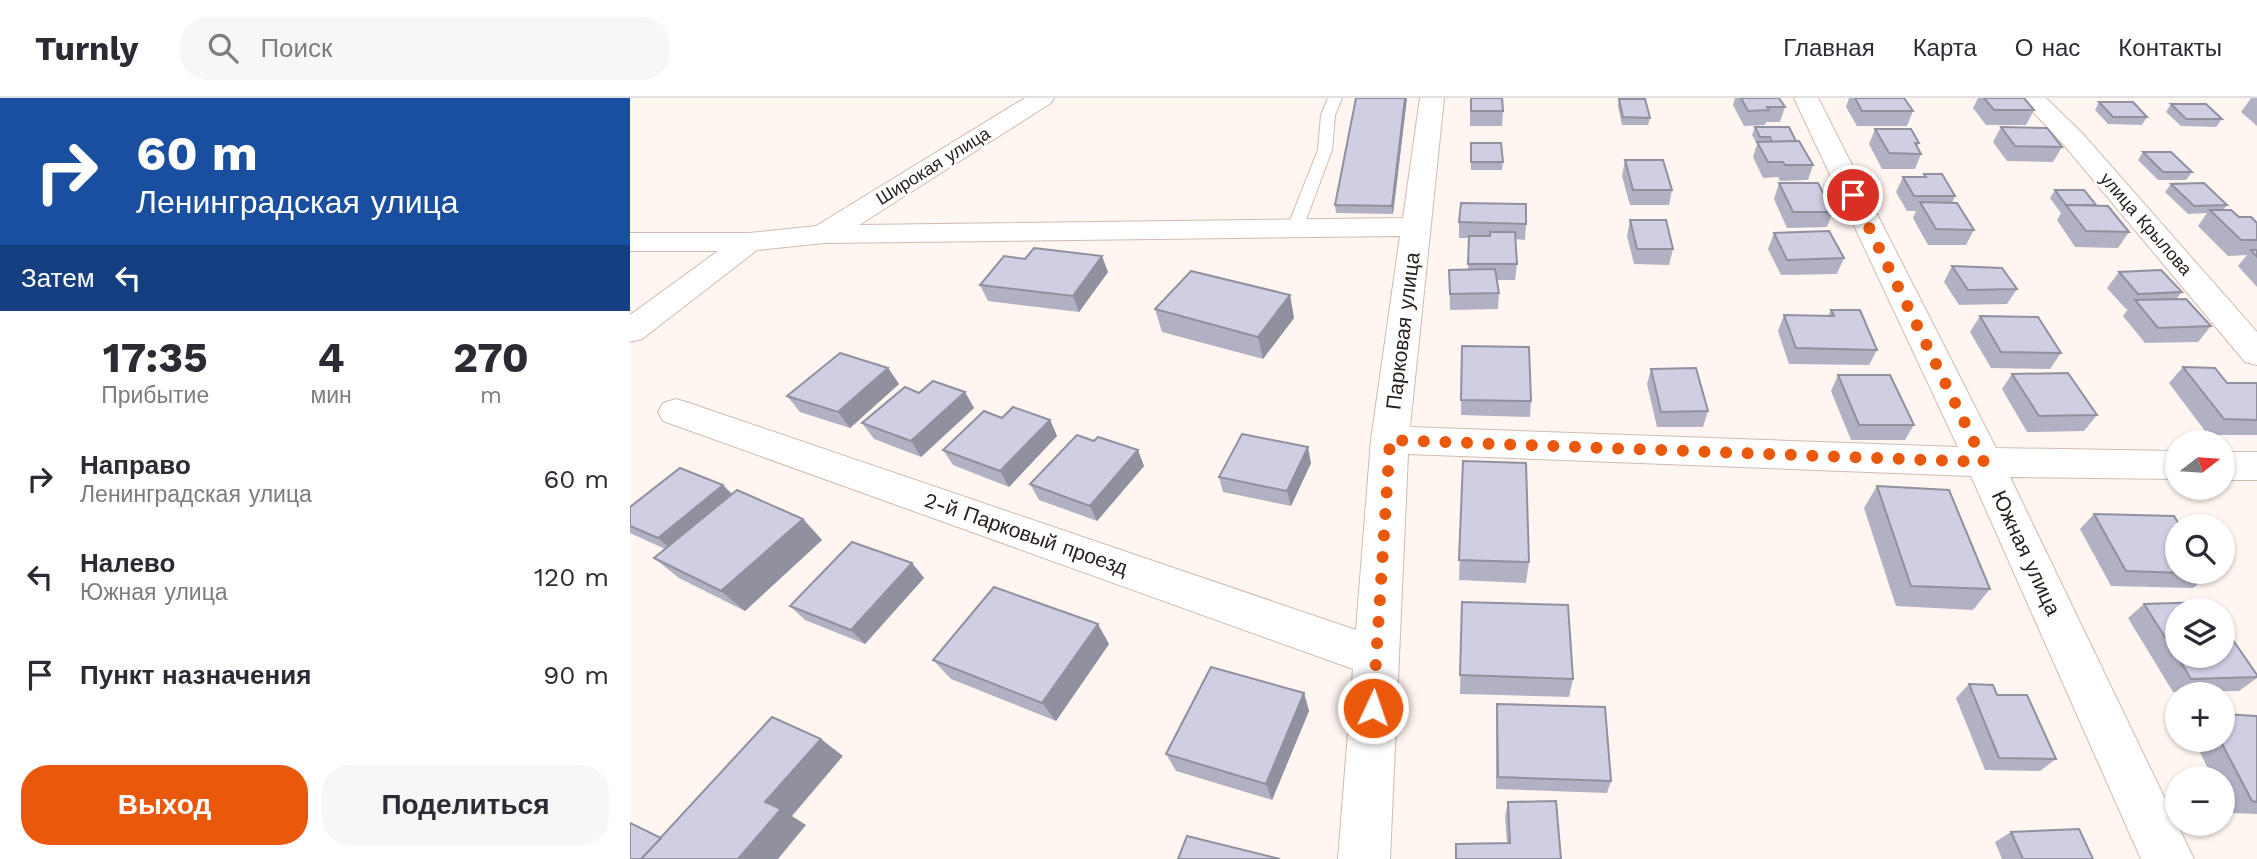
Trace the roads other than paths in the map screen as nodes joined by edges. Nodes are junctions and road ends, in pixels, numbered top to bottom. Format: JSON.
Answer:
{"nodes":[{"id":1,"x":1042,"y":98,"type":"edge"},
{"id":2,"x":1335,"y":98,"type":"edge"},
{"id":3,"x":1432,"y":98,"type":"edge"},
{"id":4,"x":1806,"y":98,"type":"edge"},
{"id":5,"x":2032,"y":98,"type":"edge"},
{"id":6,"x":1416,"y":227,"type":"junction"},
{"id":7,"x":1295,"y":228,"type":"junction"},
{"id":8,"x":824,"y":234,"type":"junction"},
{"id":9,"x":630,"y":242,"type":"edge"},
{"id":10,"x":749,"y":242,"type":"junction"},
{"id":11,"x":630,"y":331,"type":"edge"},
{"id":12,"x":2257,"y":354,"type":"edge"},
{"id":13,"x":676,"y":412,"type":"dead end"},
{"id":14,"x":1390,"y":440,"type":"junction"},
{"id":15,"x":1984,"y":462,"type":"junction"},
{"id":16,"x":2165,"y":465,"type":"edge"},
{"id":17,"x":2235,"y":466,"type":"edge"},
{"id":18,"x":2257,"y":466,"type":"edge"},
{"id":19,"x":1376,"y":657,"type":"junction"},
{"id":20,"x":1364,"y":859,"type":"edge"},
{"id":21,"x":2168,"y":859,"type":"edge"}],
"edges":[{"from":1,"to":8,"type":"street","name":"Широкая улица"},
{"from":2,"to":7,"type":"lane"},
{"from":3,"to":6,"type":"street","name":"Парковая улица"},
{"from":4,"to":15,"type":"street","name":"Южная улица"},
{"from":5,"to":12,"type":"street","name":"улица Крылова"},
{"from":6,"to":7,"type":"street"},
{"from":6,"to":14,"type":"street","name":"Парковая улица"},
{"from":7,"to":8,"type":"street"},
{"from":8,"to":10,"type":"street"},
{"from":9,"to":10,"type":"street"},
{"from":10,"to":11,"type":"street"},
{"from":13,"to":19,"type":"street","name":"2-й Парковый проезд"},
{"from":14,"to":15,"type":"street"},
{"from":14,"to":19,"type":"street","name":"Парковая улица"},
{"from":15,"to":16,"type":"street"},
{"from":15,"to":21,"type":"street","name":"Южная улица"},
{"from":17,"to":18,"type":"street"},
{"from":19,"to":20,"type":"street","name":"Парковая улица"}]}
